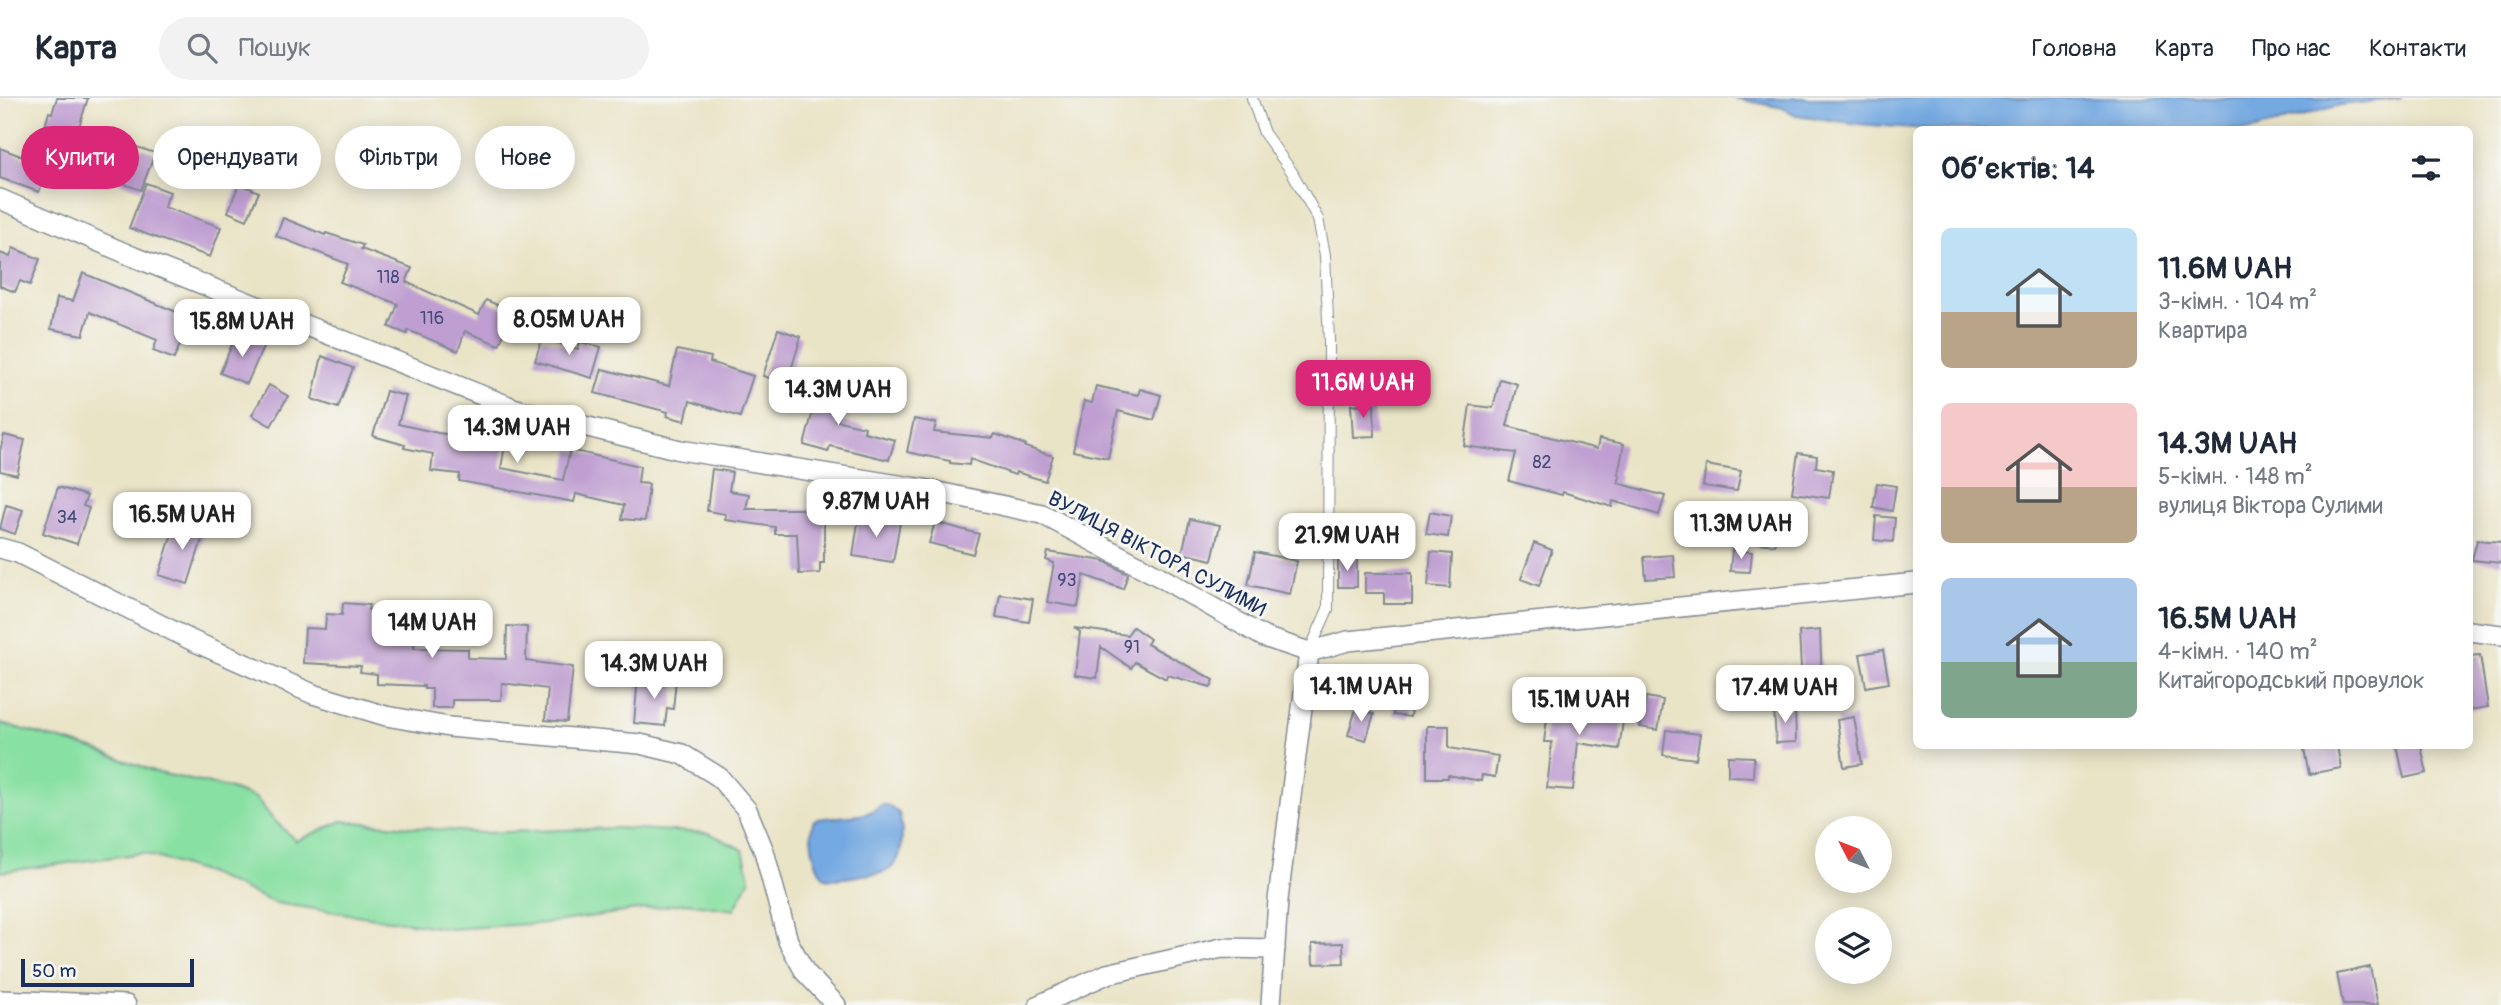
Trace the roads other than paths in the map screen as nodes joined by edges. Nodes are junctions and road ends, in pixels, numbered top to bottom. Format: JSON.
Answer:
{"nodes":[{"id":1,"x":1252,"y":98,"type":"edge"},
{"id":2,"x":0,"y":200,"type":"edge"},
{"id":3,"x":0,"y":548,"type":"edge"},
{"id":4,"x":1913,"y":583,"type":"edge"},
{"id":5,"x":2473,"y":632,"type":"edge"},
{"id":6,"x":2501,"y":635,"type":"edge"},
{"id":7,"x":1309,"y":652,"type":"junction"},
{"id":8,"x":1275,"y":949,"type":"junction"},
{"id":9,"x":0,"y":1000,"type":"edge"},
{"id":10,"x":126,"y":1005,"type":"edge"},
{"id":11,"x":836,"y":1005,"type":"edge"},
{"id":12,"x":1039,"y":1005,"type":"edge"},
{"id":13,"x":1271,"y":1005,"type":"edge"}],
"edges":[{"from":1,"to":7,"type":"lane"},
{"from":2,"to":7,"type":"street","name":"ВУЛИЦЯ ВІКТОРА СУЛИМИ"},
{"from":3,"to":11,"type":"street"},
{"from":4,"to":7,"type":"street"},
{"from":5,"to":6,"type":"street"},
{"from":7,"to":8,"type":"street"},
{"from":8,"to":12,"type":"street"},
{"from":8,"to":13,"type":"street"},
{"from":9,"to":10,"type":"street"}]}
